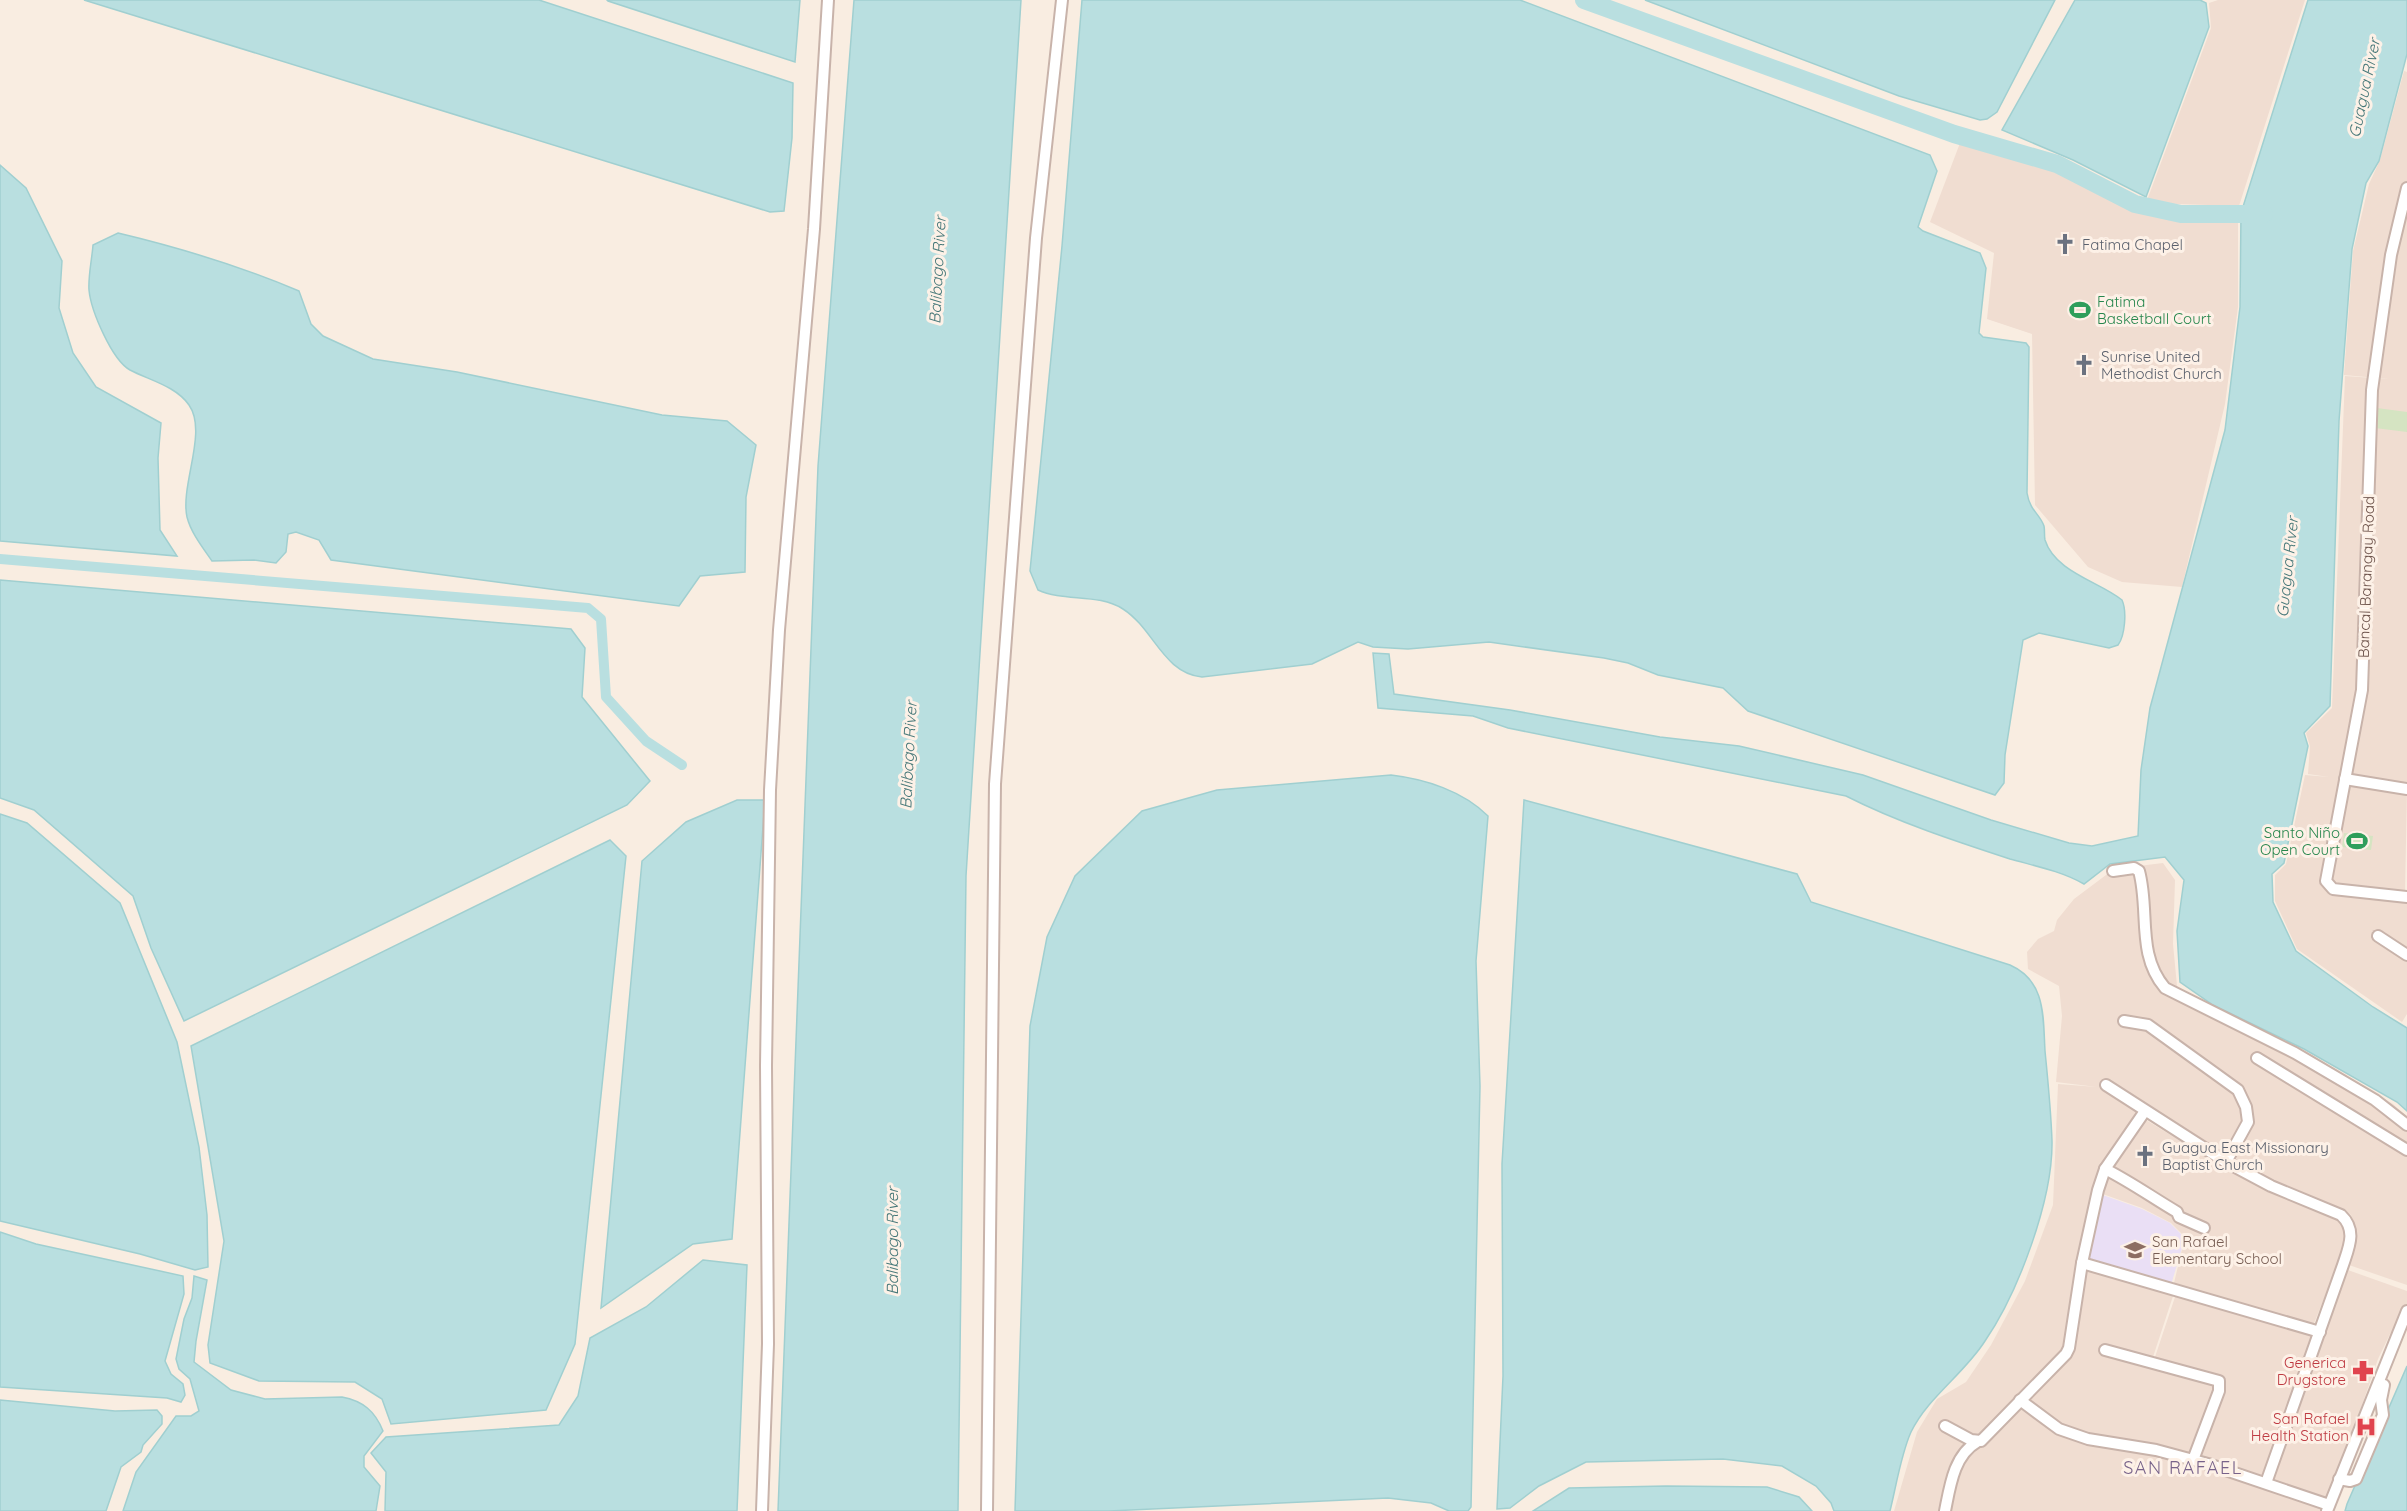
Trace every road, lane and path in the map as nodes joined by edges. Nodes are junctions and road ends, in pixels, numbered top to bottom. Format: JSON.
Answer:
{"nodes":[{"id":1,"x":828,"y":0,"type":"edge"},
{"id":2,"x":1062,"y":0,"type":"edge"},
{"id":3,"x":2407,"y":188,"type":"edge"},
{"id":4,"x":2345,"y":779,"type":"junction"},
{"id":5,"x":2407,"y":789,"type":"edge"},
{"id":6,"x":2113,"y":871,"type":"dead end"},
{"id":7,"x":2407,"y":897,"type":"edge"},
{"id":8,"x":2378,"y":936,"type":"dead end"},
{"id":9,"x":2407,"y":955,"type":"edge"},
{"id":10,"x":2124,"y":1021,"type":"dead end"},
{"id":11,"x":2257,"y":1058,"type":"dead end"},
{"id":12,"x":2106,"y":1085,"type":"dead end"},
{"id":13,"x":2145,"y":1111,"type":"junction"},
{"id":14,"x":2407,"y":1125,"type":"edge"},
{"id":15,"x":2407,"y":1150,"type":"edge"},
{"id":16,"x":2226,"y":1162,"type":"junction"},
{"id":17,"x":2105,"y":1169,"type":"junction"},
{"id":18,"x":2204,"y":1228,"type":"dead end"},
{"id":19,"x":2082,"y":1263,"type":"junction"},
{"id":20,"x":2407,"y":1311,"type":"edge"},
{"id":21,"x":2320,"y":1332,"type":"junction"},
{"id":22,"x":2407,"y":1332,"type":"edge"},
{"id":23,"x":2105,"y":1350,"type":"dead end"},
{"id":24,"x":2020,"y":1400,"type":"junction"},
{"id":25,"x":1945,"y":1426,"type":"dead end"},
{"id":26,"x":1977,"y":1442,"type":"junction"},
{"id":27,"x":2193,"y":1460,"type":"junction"},
{"id":28,"x":2339,"y":1479,"type":"junction"},
{"id":29,"x":2266,"y":1483,"type":"junction"},
{"id":30,"x":2328,"y":1508,"type":"edge"},
{"id":31,"x":762,"y":1511,"type":"edge"},
{"id":32,"x":987,"y":1511,"type":"edge"},
{"id":33,"x":1945,"y":1511,"type":"edge"}],
"edges":[{"from":1,"to":31,"type":"street"},
{"from":2,"to":32,"type":"street"},
{"from":3,"to":4,"type":"street","name":"Bancal Barangay Road"},
{"from":4,"to":5,"type":"street"},
{"from":4,"to":7,"type":"street","name":"Bancal Barangay Road"},
{"from":6,"to":14,"type":"street"},
{"from":8,"to":9,"type":"street"},
{"from":10,"to":16,"type":"street"},
{"from":11,"to":15,"type":"street"},
{"from":12,"to":13,"type":"street"},
{"from":13,"to":16,"type":"street"},
{"from":13,"to":17,"type":"street"},
{"from":16,"to":21,"type":"street"},
{"from":17,"to":18,"type":"street"},
{"from":17,"to":19,"type":"street"},
{"from":19,"to":21,"type":"street"},
{"from":19,"to":24,"type":"street"},
{"from":20,"to":28,"type":"street"},
{"from":21,"to":29,"type":"street"},
{"from":22,"to":28,"type":"street"},
{"from":23,"to":27,"type":"street"},
{"from":24,"to":26,"type":"street"},
{"from":24,"to":27,"type":"street"},
{"from":25,"to":26,"type":"street"},
{"from":26,"to":33,"type":"street"},
{"from":27,"to":29,"type":"street"},
{"from":28,"to":30,"type":"street"},
{"from":29,"to":30,"type":"street"}]}
